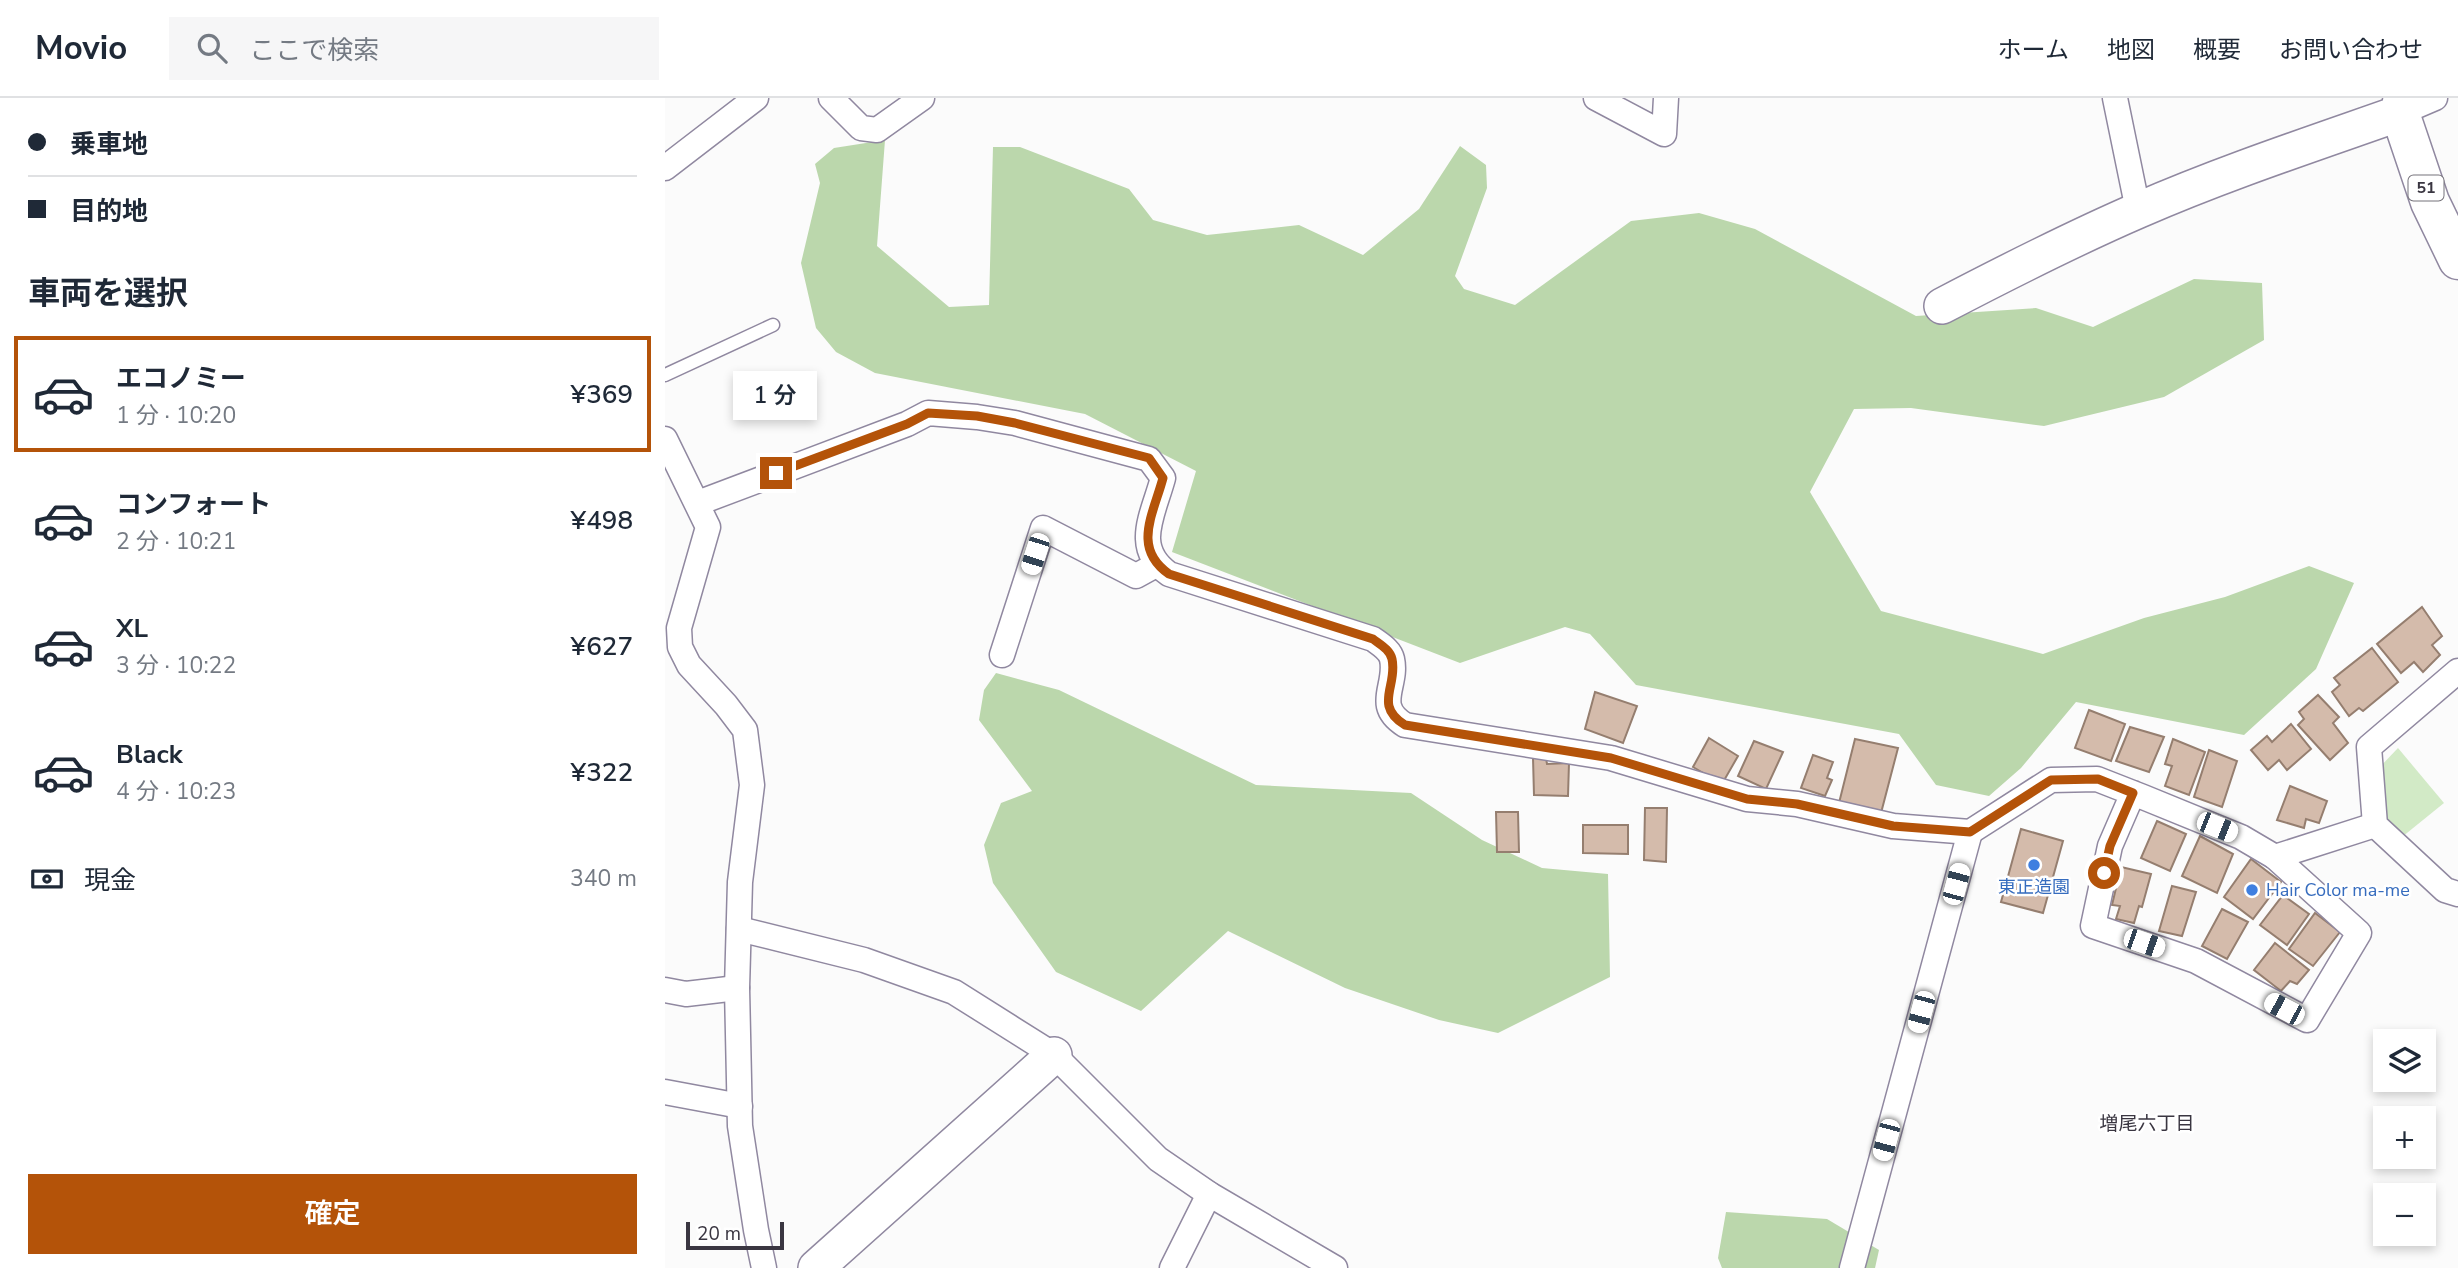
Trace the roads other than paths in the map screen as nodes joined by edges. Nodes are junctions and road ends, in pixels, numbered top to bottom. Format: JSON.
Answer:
{"nodes":[{"id":1,"x":756,"y":98,"type":"edge"},
{"id":2,"x":831,"y":98,"type":"edge"},
{"id":3,"x":922,"y":98,"type":"edge"},
{"id":4,"x":1596,"y":98,"type":"edge"},
{"id":5,"x":1666,"y":98,"type":"edge"},
{"id":6,"x":2115,"y":98,"type":"edge"},
{"id":7,"x":2435,"y":98,"type":"edge"},
{"id":8,"x":2397,"y":106,"type":"edge"},
{"id":9,"x":665,"y":168,"type":"edge"},
{"id":10,"x":2138,"y":210,"type":"junction"},
{"id":11,"x":2458,"y":260,"type":"edge"},
{"id":12,"x":1942,"y":306,"type":"dead end"},
{"id":13,"x":773,"y":325,"type":"dead end"},
{"id":14,"x":665,"y":376,"type":"edge"},
{"id":15,"x":665,"y":439,"type":"edge"},
{"id":16,"x":698,"y":503,"type":"junction"},
{"id":17,"x":1156,"y":565,"type":"junction"},
{"id":18,"x":1002,"y":654,"type":"dead end"},
{"id":19,"x":673,"y":655,"type":"edge"},
{"id":20,"x":2458,"y":671,"type":"edge"},
{"id":21,"x":2133,"y":793,"type":"junction"},
{"id":22,"x":2375,"y":825,"type":"junction"},
{"id":23,"x":1970,"y":832,"type":"junction"},
{"id":24,"x":2275,"y":857,"type":"junction"},
{"id":25,"x":2454,"y":887,"type":"edge"},
{"id":26,"x":739,"y":929,"type":"junction"},
{"id":27,"x":737,"y":988,"type":"junction"},
{"id":28,"x":665,"y":990,"type":"edge"},
{"id":29,"x":1054,"y":1055,"type":"junction"},
{"id":30,"x":665,"y":1092,"type":"edge"},
{"id":31,"x":740,"y":1106,"type":"junction"},
{"id":32,"x":1209,"y":1194,"type":"junction"},
{"id":33,"x":764,"y":1268,"type":"edge"},
{"id":34,"x":816,"y":1268,"type":"edge"},
{"id":35,"x":1172,"y":1268,"type":"edge"},
{"id":36,"x":1335,"y":1268,"type":"edge"},
{"id":37,"x":1852,"y":1268,"type":"edge"}],
"edges":[{"from":1,"to":9,"type":"street"},
{"from":2,"to":3,"type":"street"},
{"from":4,"to":5,"type":"street"},
{"from":6,"to":10,"type":"street"},
{"from":7,"to":8,"type":"street"},
{"from":8,"to":10,"type":"street"},
{"from":8,"to":11,"type":"main road","number":"51"},
{"from":10,"to":12,"type":"street"},
{"from":13,"to":14,"type":"lane"},
{"from":15,"to":16,"type":"street"},
{"from":16,"to":17,"type":"street"},
{"from":16,"to":19,"type":"street"},
{"from":17,"to":18,"type":"street"},
{"from":17,"to":23,"type":"street"},
{"from":19,"to":26,"type":"street"},
{"from":20,"to":22,"type":"street"},
{"from":21,"to":23,"type":"street"},
{"from":21,"to":24,"type":"street"},
{"from":21,"to":24,"type":"street"},
{"from":22,"to":24,"type":"street"},
{"from":22,"to":25,"type":"street"},
{"from":23,"to":37,"type":"street"},
{"from":26,"to":27,"type":"street"},
{"from":26,"to":29,"type":"street"},
{"from":27,"to":28,"type":"street"},
{"from":27,"to":31,"type":"street"},
{"from":29,"to":32,"type":"street"},
{"from":29,"to":34,"type":"street"},
{"from":30,"to":31,"type":"street"},
{"from":31,"to":33,"type":"street"},
{"from":32,"to":35,"type":"street"},
{"from":32,"to":36,"type":"street"}]}
